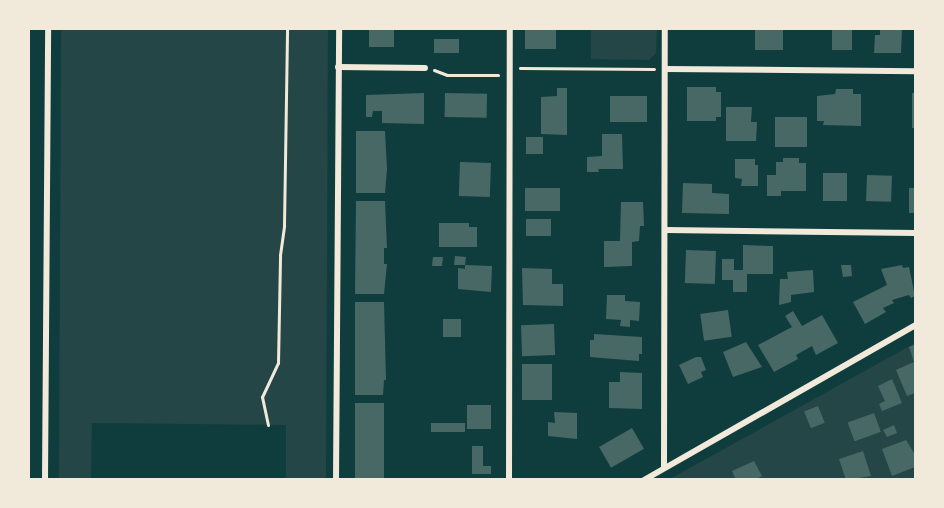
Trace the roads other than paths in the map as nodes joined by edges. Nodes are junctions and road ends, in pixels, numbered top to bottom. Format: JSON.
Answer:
{"nodes":[{"id":1,"x":48,"y":28,"type":"edge"},
{"id":2,"x":339,"y":28,"type":"edge"},
{"id":3,"x":510,"y":28,"type":"edge"},
{"id":4,"x":665,"y":28,"type":"edge"},
{"id":5,"x":339,"y":68,"type":"junction"},
{"id":6,"x":425,"y":68,"type":"road end"},
{"id":7,"x":665,"y":69,"type":"junction"},
{"id":8,"x":915,"y":71,"type":"edge"},
{"id":9,"x":665,"y":230,"type":"junction"},
{"id":10,"x":915,"y":233,"type":"edge"},
{"id":11,"x":915,"y":325,"type":"edge"},
{"id":12,"x":664,"y":467,"type":"junction"},
{"id":13,"x":45,"y":480,"type":"edge"},
{"id":14,"x":336,"y":480,"type":"edge"},
{"id":15,"x":509,"y":480,"type":"edge"},
{"id":16,"x":644,"y":480,"type":"edge"}],
"edges":[{"from":1,"to":13,"type":"street"},
{"from":2,"to":5,"type":"street"},
{"from":3,"to":15,"type":"street"},
{"from":4,"to":7,"type":"street"},
{"from":5,"to":6,"type":"street"},
{"from":5,"to":14,"type":"street"},
{"from":7,"to":8,"type":"street"},
{"from":7,"to":9,"type":"street"},
{"from":9,"to":10,"type":"street"},
{"from":9,"to":12,"type":"street"},
{"from":11,"to":12,"type":"street"},
{"from":12,"to":16,"type":"street"}]}
